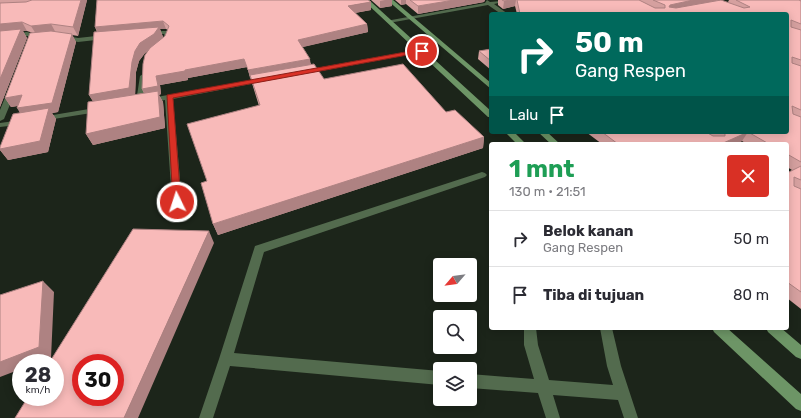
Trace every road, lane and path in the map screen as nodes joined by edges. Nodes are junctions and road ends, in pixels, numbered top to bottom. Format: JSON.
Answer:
{"nodes":[{"id":1,"x":366,"y":0,"type":"edge"},
{"id":2,"x":390,"y":0,"type":"edge"},
{"id":3,"x":483,"y":0,"type":"edge"},
{"id":4,"x":509,"y":0,"type":"edge"},
{"id":5,"x":489,"y":4,"type":"junction"},
{"id":6,"x":503,"y":12,"type":"edge"},
{"id":7,"x":410,"y":17,"type":"junction"},
{"id":8,"x":389,"y":21,"type":"junction"},
{"id":9,"x":141,"y":33,"type":"edge"},
{"id":10,"x":56,"y":36,"type":"edge"},
{"id":11,"x":0,"y":37,"type":"edge"},
{"id":12,"x":40,"y":37,"type":"edge"},
{"id":13,"x":110,"y":37,"type":"edge"},
{"id":14,"x":154,"y":50,"type":"edge"},
{"id":15,"x":422,"y":51,"type":"junction"},
{"id":16,"x":143,"y":68,"type":"edge"},
{"id":17,"x":294,"y":74,"type":"edge"},
{"id":18,"x":271,"y":78,"type":"edge"},
{"id":19,"x":15,"y":81,"type":"edge"},
{"id":20,"x":489,"y":85,"type":"edge"},
{"id":21,"x":169,"y":97,"type":"junction"},
{"id":22,"x":109,"y":107,"type":"edge"},
{"id":23,"x":489,"y":113,"type":"edge"},
{"id":24,"x":0,"y":119,"type":"edge"},
{"id":25,"x":0,"y":126,"type":"edge"},
{"id":26,"x":511,"y":134,"type":"edge"},
{"id":27,"x":544,"y":134,"type":"edge"},
{"id":28,"x":520,"y":142,"type":"edge"},
{"id":29,"x":554,"y":142,"type":"edge"},
{"id":30,"x":482,"y":175,"type":"dead end"},
{"id":31,"x":177,"y":202,"type":"dead end"},
{"id":32,"x":530,"y":330,"type":"edge"},
{"id":33,"x":606,"y":330,"type":"edge"},
{"id":34,"x":720,"y":330,"type":"edge"},
{"id":35,"x":774,"y":330,"type":"edge"},
{"id":36,"x":801,"y":353,"type":"edge"},
{"id":37,"x":226,"y":359,"type":"junction"},
{"id":38,"x":433,"y":377,"type":"edge"},
{"id":39,"x":477,"y":382,"type":"edge"},
{"id":40,"x":544,"y":388,"type":"junction"},
{"id":41,"x":623,"y":393,"type":"junction"},
{"id":42,"x":801,"y":404,"type":"edge"},
{"id":43,"x":206,"y":418,"type":"edge"},
{"id":44,"x":553,"y":418,"type":"edge"},
{"id":45,"x":631,"y":418,"type":"edge"}],
"edges":[{"from":1,"to":8,"type":"main road"},
{"from":2,"to":7,"type":"main road"},
{"from":3,"to":5,"type":"street"},
{"from":4,"to":5,"type":"street"},
{"from":5,"to":6,"type":"street"},
{"from":5,"to":7,"type":"street"},
{"from":7,"to":8,"type":"street"},
{"from":7,"to":20,"type":"main road"},
{"from":8,"to":15,"type":"main road"},
{"from":9,"to":14,"type":"street"},
{"from":10,"to":13,"type":"street"},
{"from":11,"to":12,"type":"street"},
{"from":15,"to":17,"type":"street"},
{"from":15,"to":23,"type":"main road"},
{"from":16,"to":21,"type":"street"},
{"from":18,"to":21,"type":"street"},
{"from":19,"to":24,"type":"street"},
{"from":21,"to":31,"type":"street"},
{"from":22,"to":25,"type":"street"},
{"from":26,"to":28,"type":"main road"},
{"from":27,"to":29,"type":"main road"},
{"from":30,"to":37,"type":"street"},
{"from":32,"to":40,"type":"street"},
{"from":33,"to":41,"type":"street"},
{"from":34,"to":42,"type":"main road"},
{"from":35,"to":36,"type":"main road"},
{"from":37,"to":38,"type":"street"},
{"from":37,"to":43,"type":"street"},
{"from":39,"to":40,"type":"street"},
{"from":40,"to":41,"type":"street"},
{"from":40,"to":44,"type":"street"},
{"from":41,"to":45,"type":"street"}]}
